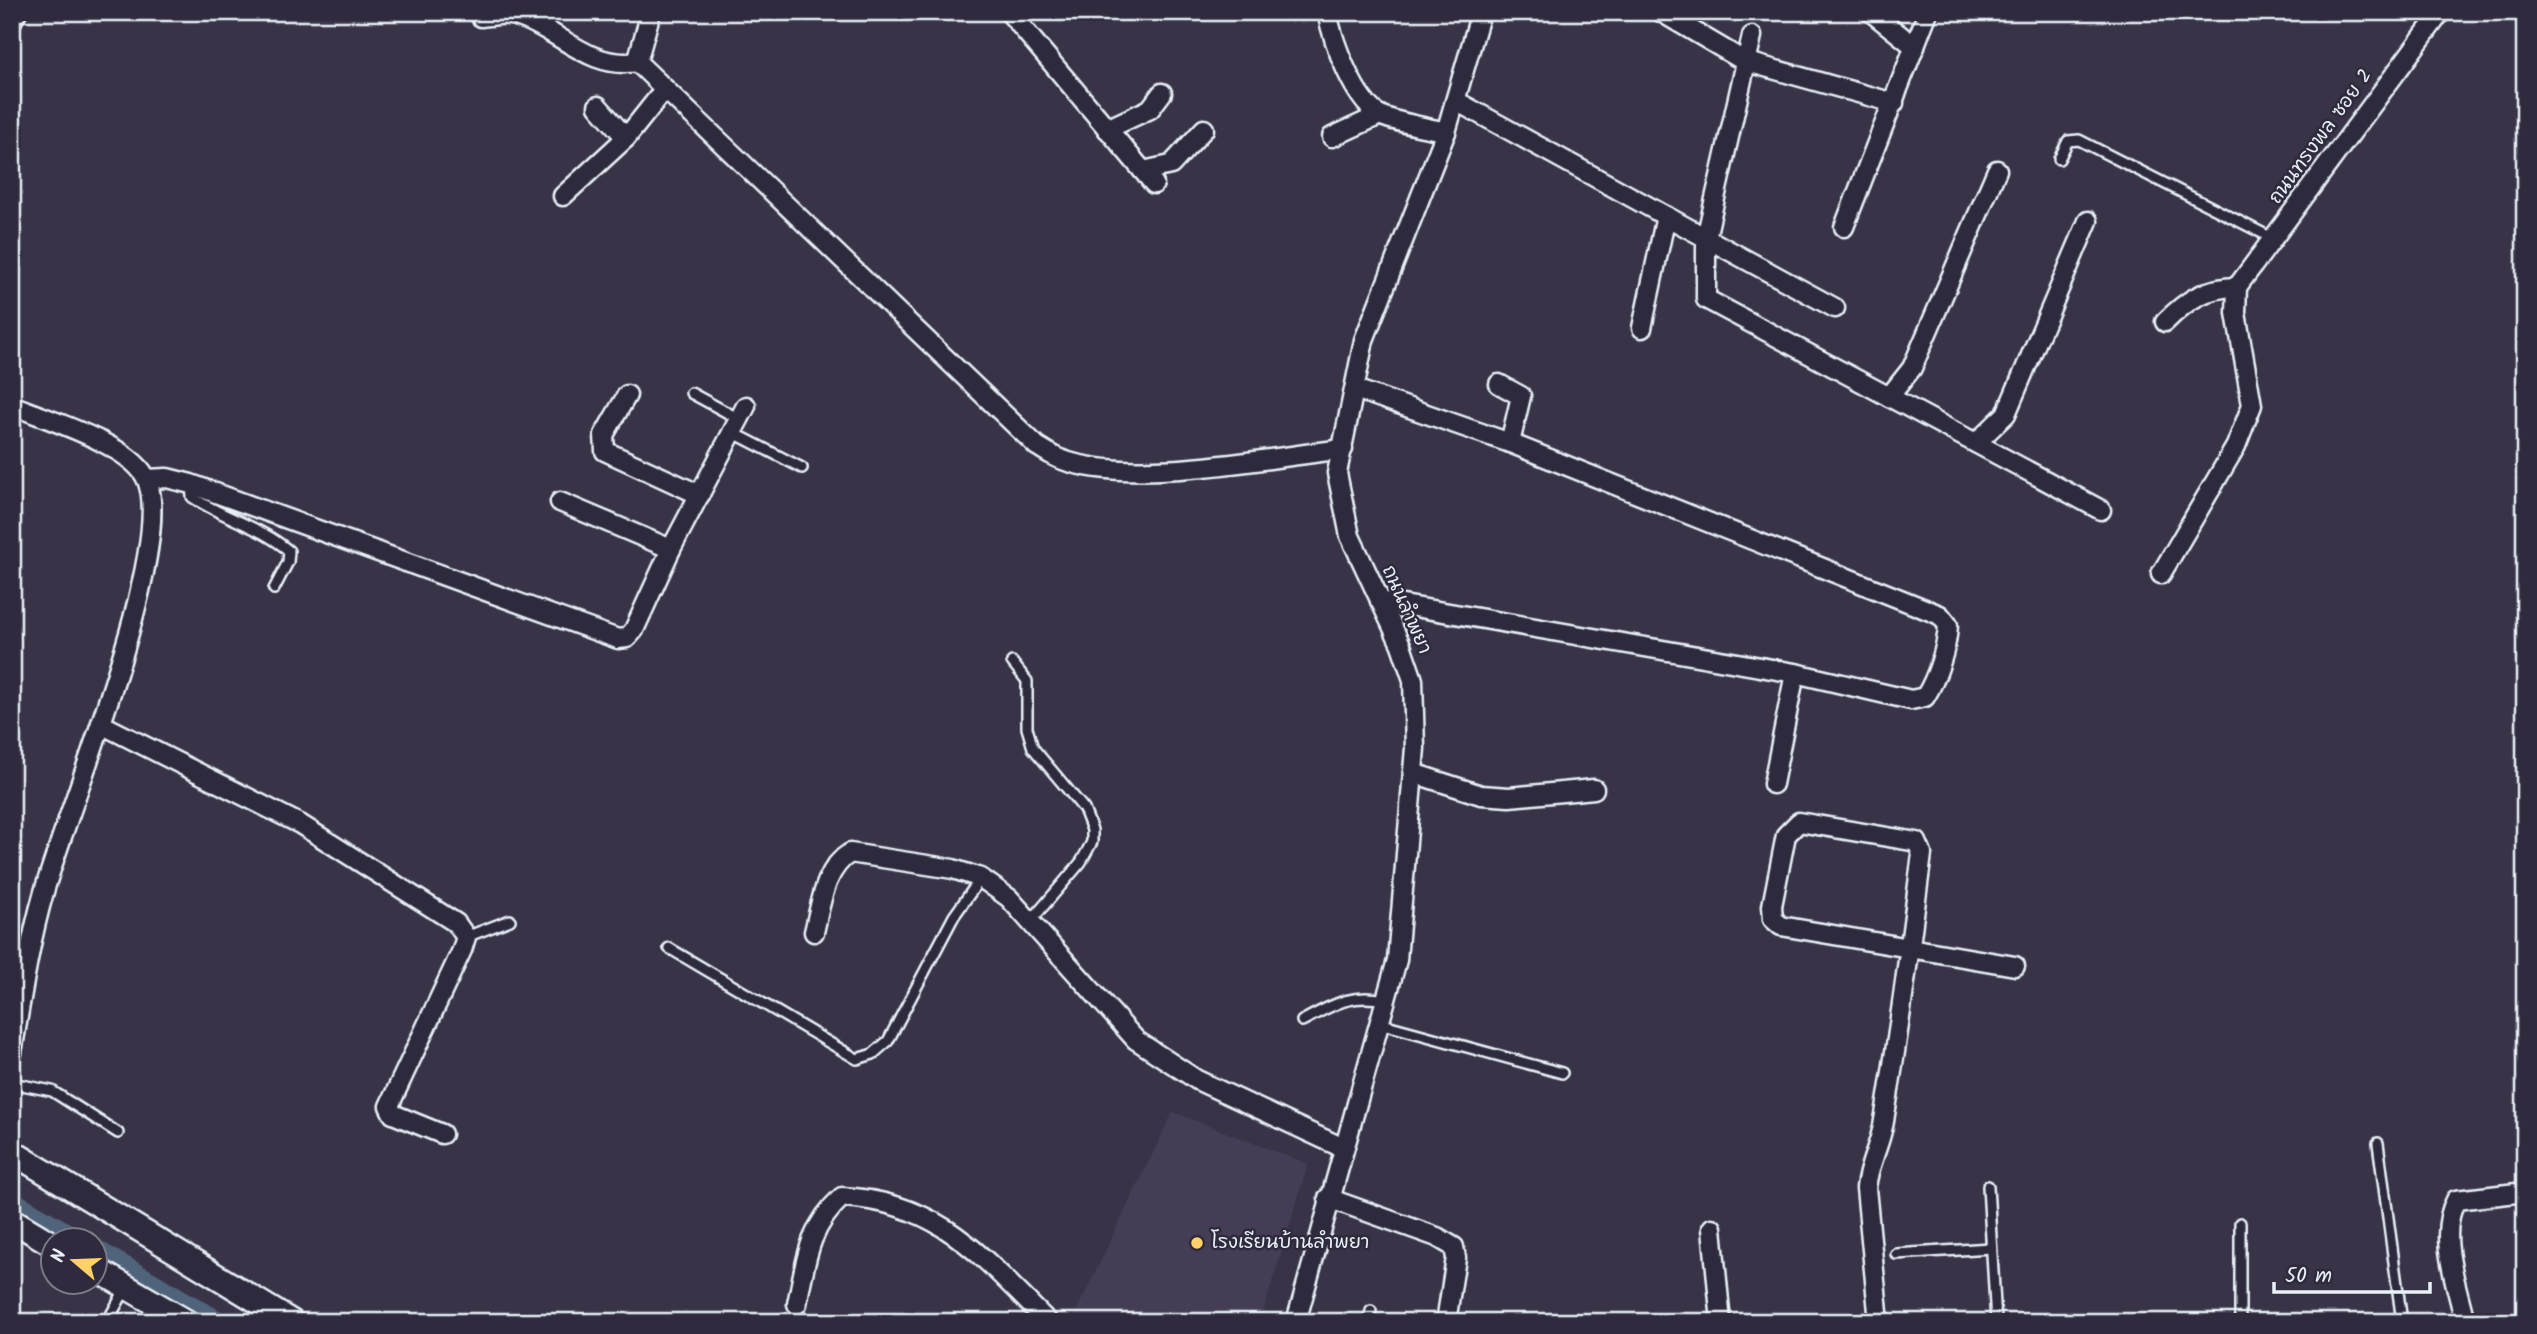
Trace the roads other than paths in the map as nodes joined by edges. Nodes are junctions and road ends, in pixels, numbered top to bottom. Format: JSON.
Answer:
{"nodes":[{"id":1,"x":17,"y":12,"type":"edge"},
{"id":2,"x":651,"y":12,"type":"edge"},
{"id":3,"x":1009,"y":12,"type":"edge"},
{"id":4,"x":1327,"y":12,"type":"edge"},
{"id":5,"x":1481,"y":12,"type":"edge"},
{"id":6,"x":1661,"y":12,"type":"edge"},
{"id":7,"x":1871,"y":12,"type":"edge"},
{"id":8,"x":1928,"y":12,"type":"edge"},
{"id":9,"x":2441,"y":12,"type":"edge"},
{"id":10,"x":481,"y":17,"type":"dead end"},
{"id":11,"x":12,"y":21,"type":"edge"},
{"id":12,"x":1752,"y":36,"type":"dead end"},
{"id":13,"x":1915,"y":47,"type":"junction"},
{"id":14,"x":1744,"y":61,"type":"junction"},
{"id":15,"x":637,"y":62,"type":"junction"},
{"id":16,"x":665,"y":89,"type":"junction"},
{"id":17,"x":1162,"y":93,"type":"dead end"},
{"id":18,"x":1456,"y":101,"type":"junction"},
{"id":19,"x":1894,"y":103,"type":"junction"},
{"id":20,"x":598,"y":106,"type":"dead end"},
{"id":21,"x":1380,"y":115,"type":"junction"},
{"id":22,"x":1107,"y":129,"type":"junction"},
{"id":23,"x":1204,"y":129,"type":"dead end"},
{"id":24,"x":1446,"y":132,"type":"junction"},
{"id":25,"x":626,"y":138,"type":"junction"},
{"id":26,"x":1332,"y":138,"type":"dead end"},
{"id":27,"x":2059,"y":159,"type":"dead end"},
{"id":28,"x":1997,"y":170,"type":"dead end"},
{"id":29,"x":563,"y":196,"type":"dead end"},
{"id":30,"x":1666,"y":216,"type":"junction"},
{"id":31,"x":2088,"y":220,"type":"dead end"},
{"id":32,"x":1844,"y":227,"type":"dead end"},
{"id":33,"x":1706,"y":238,"type":"junction"},
{"id":34,"x":2272,"y":238,"type":"junction"},
{"id":35,"x":2236,"y":287,"type":"junction"},
{"id":36,"x":1835,"y":308,"type":"dead end"},
{"id":37,"x":2165,"y":322,"type":"dead end"},
{"id":38,"x":1642,"y":328,"type":"dead end"},
{"id":39,"x":1499,"y":384,"type":"dead end"},
{"id":40,"x":1355,"y":389,"type":"junction"},
{"id":41,"x":691,"y":393,"type":"dead end"},
{"id":42,"x":627,"y":395,"type":"dead end"},
{"id":43,"x":1889,"y":397,"type":"junction"},
{"id":44,"x":12,"y":405,"type":"edge"},
{"id":45,"x":739,"y":419,"type":"junction"},
{"id":46,"x":1510,"y":443,"type":"junction"},
{"id":47,"x":1976,"y":443,"type":"junction"},
{"id":48,"x":1343,"y":449,"type":"junction"},
{"id":49,"x":802,"y":468,"type":"dead end"},
{"id":50,"x":147,"y":479,"type":"junction"},
{"id":51,"x":191,"y":484,"type":"junction"},
{"id":52,"x":700,"y":495,"type":"junction"},
{"id":53,"x":560,"y":502,"type":"dead end"},
{"id":54,"x":2101,"y":510,"type":"dead end"},
{"id":55,"x":671,"y":549,"type":"junction"},
{"id":56,"x":2161,"y":574,"type":"dead end"},
{"id":57,"x":274,"y":589,"type":"dead end"},
{"id":58,"x":1380,"y":601,"type":"junction"},
{"id":59,"x":1012,"y":662,"type":"dead end"},
{"id":60,"x":1795,"y":673,"type":"junction"},
{"id":61,"x":101,"y":724,"type":"junction"},
{"id":62,"x":1413,"y":773,"type":"junction"},
{"id":63,"x":1773,"y":783,"type":"dead end"},
{"id":64,"x":1594,"y":789,"type":"dead end"},
{"id":65,"x":981,"y":878,"type":"junction"},
{"id":66,"x":510,"y":920,"type":"dead end"},
{"id":67,"x":1029,"y":924,"type":"junction"},
{"id":68,"x":814,"y":932,"type":"dead end"},
{"id":69,"x":466,"y":937,"type":"junction"},
{"id":70,"x":669,"y":948,"type":"dead end"},
{"id":71,"x":1910,"y":949,"type":"junction"},
{"id":72,"x":19,"y":964,"type":"edge"},
{"id":73,"x":2015,"y":966,"type":"dead end"},
{"id":74,"x":1385,"y":1000,"type":"junction"},
{"id":75,"x":1302,"y":1020,"type":"dead end"},
{"id":76,"x":1379,"y":1024,"type":"junction"},
{"id":77,"x":12,"y":1053,"type":"edge"},
{"id":78,"x":1562,"y":1073,"type":"dead end"},
{"id":79,"x":12,"y":1083,"type":"edge"},
{"id":80,"x":118,"y":1133,"type":"dead end"},
{"id":81,"x":442,"y":1135,"type":"dead end"},
{"id":82,"x":2378,"y":1143,"type":"dead end"},
{"id":83,"x":1343,"y":1147,"type":"junction"},
{"id":84,"x":12,"y":1152,"type":"edge"},
{"id":85,"x":1988,"y":1186,"type":"dead end"},
{"id":86,"x":2525,"y":1192,"type":"edge"},
{"id":87,"x":1328,"y":1198,"type":"junction"},
{"id":88,"x":13,"y":1221,"type":"edge"},
{"id":89,"x":2240,"y":1223,"type":"dead end"},
{"id":90,"x":1712,"y":1228,"type":"dead end"},
{"id":91,"x":38,"y":1236,"type":"edge"},
{"id":92,"x":1991,"y":1248,"type":"junction"},
{"id":93,"x":1896,"y":1254,"type":"dead end"},
{"id":94,"x":108,"y":1276,"type":"edge"},
{"id":95,"x":127,"y":1286,"type":"junction"},
{"id":96,"x":797,"y":1304,"type":"dead end"},
{"id":97,"x":1371,"y":1311,"type":"dead end"},
{"id":98,"x":107,"y":1322,"type":"edge"},
{"id":99,"x":187,"y":1322,"type":"edge"},
{"id":100,"x":292,"y":1322,"type":"edge"},
{"id":101,"x":1048,"y":1322,"type":"edge"},
{"id":102,"x":1296,"y":1322,"type":"edge"},
{"id":103,"x":1368,"y":1322,"type":"edge"},
{"id":104,"x":1446,"y":1322,"type":"edge"},
{"id":105,"x":1721,"y":1322,"type":"edge"},
{"id":106,"x":1879,"y":1322,"type":"edge"},
{"id":107,"x":1996,"y":1322,"type":"edge"},
{"id":108,"x":2240,"y":1322,"type":"edge"},
{"id":109,"x":2402,"y":1322,"type":"edge"},
{"id":110,"x":2465,"y":1322,"type":"edge"}],
"edges":[{"from":1,"to":11,"type":"street"},
{"from":2,"to":15,"type":"street"},
{"from":3,"to":22,"type":"street"},
{"from":4,"to":21,"type":"street"},
{"from":5,"to":18,"type":"street","name":"ถนนลำพยา"},
{"from":6,"to":14,"type":"street"},
{"from":7,"to":13,"type":"street"},
{"from":8,"to":13,"type":"street"},
{"from":9,"to":34,"type":"street","name":"ถนนทรงพล ซอย 2"},
{"from":10,"to":15,"type":"street"},
{"from":12,"to":14,"type":"street"},
{"from":13,"to":19,"type":"street"},
{"from":14,"to":19,"type":"street"},
{"from":14,"to":33,"type":"street"},
{"from":15,"to":16,"type":"street"},
{"from":16,"to":25,"type":"street"},
{"from":16,"to":48,"type":"street"},
{"from":17,"to":22,"type":"street"},
{"from":18,"to":24,"type":"street","name":"ถนนลำพยา"},
{"from":18,"to":30,"type":"street"},
{"from":19,"to":32,"type":"street"},
{"from":20,"to":25,"type":"street"},
{"from":21,"to":24,"type":"street"},
{"from":21,"to":26,"type":"street"},
{"from":22,"to":23,"type":"street"},
{"from":24,"to":40,"type":"street","name":"ถนนลำพยา"},
{"from":25,"to":29,"type":"street"},
{"from":27,"to":34,"type":"lane"},
{"from":28,"to":43,"type":"street"},
{"from":30,"to":33,"type":"street"},
{"from":30,"to":38,"type":"street"},
{"from":31,"to":47,"type":"street"},
{"from":33,"to":36,"type":"street"},
{"from":33,"to":43,"type":"street"},
{"from":34,"to":35,"type":"street","name":"ถนนทรงพล ซอย 2"},
{"from":35,"to":37,"type":"street"},
{"from":35,"to":56,"type":"street"},
{"from":39,"to":46,"type":"street"},
{"from":40,"to":46,"type":"street"},
{"from":40,"to":48,"type":"street","name":"ถนนลำพยา"},
{"from":41,"to":45,"type":"lane"},
{"from":42,"to":52,"type":"street"},
{"from":43,"to":47,"type":"street"},
{"from":44,"to":50,"type":"street"},
{"from":45,"to":49,"type":"lane"},
{"from":45,"to":52,"type":"street"},
{"from":46,"to":60,"type":"street"},
{"from":47,"to":54,"type":"street"},
{"from":48,"to":58,"type":"street","name":"ถนนลำพยา"},
{"from":50,"to":51,"type":"street"},
{"from":50,"to":61,"type":"street"},
{"from":51,"to":55,"type":"street"},
{"from":51,"to":57,"type":"lane"},
{"from":52,"to":55,"type":"street"},
{"from":53,"to":55,"type":"street"},
{"from":58,"to":60,"type":"street"},
{"from":58,"to":62,"type":"street","name":"ถนนลำพยา"},
{"from":59,"to":67,"type":"lane"},
{"from":60,"to":63,"type":"street"},
{"from":61,"to":69,"type":"street"},
{"from":61,"to":72,"type":"street"},
{"from":62,"to":64,"type":"street"},
{"from":62,"to":74,"type":"street","name":"ถนนลำพยา"},
{"from":65,"to":67,"type":"street"},
{"from":65,"to":68,"type":"street"},
{"from":65,"to":70,"type":"lane"},
{"from":66,"to":69,"type":"lane"},
{"from":67,"to":83,"type":"street"},
{"from":69,"to":81,"type":"street"},
{"from":71,"to":71,"type":"street"},
{"from":71,"to":73,"type":"street"},
{"from":71,"to":106,"type":"street"},
{"from":72,"to":77,"type":"street"},
{"from":74,"to":75,"type":"lane"},
{"from":74,"to":76,"type":"street","name":"ถนนลำพยา"},
{"from":76,"to":78,"type":"lane"},
{"from":76,"to":83,"type":"street","name":"ถนนลำพยา"},
{"from":79,"to":80,"type":"lane"},
{"from":82,"to":109,"type":"lane"},
{"from":83,"to":87,"type":"street","name":"ถนนลำพยา"},
{"from":84,"to":100,"type":"street"},
{"from":85,"to":92,"type":"lane"},
{"from":86,"to":110,"type":"street"},
{"from":87,"to":102,"type":"street","name":"ถนนลำพยา"},
{"from":87,"to":104,"type":"street"},
{"from":88,"to":91,"type":"street"},
{"from":89,"to":108,"type":"lane"},
{"from":90,"to":105,"type":"street"},
{"from":92,"to":93,"type":"lane"},
{"from":92,"to":107,"type":"lane"},
{"from":94,"to":95,"type":"street"},
{"from":95,"to":98,"type":"lane"},
{"from":95,"to":99,"type":"street"},
{"from":96,"to":101,"type":"street"},
{"from":97,"to":103,"type":"lane"}]}
